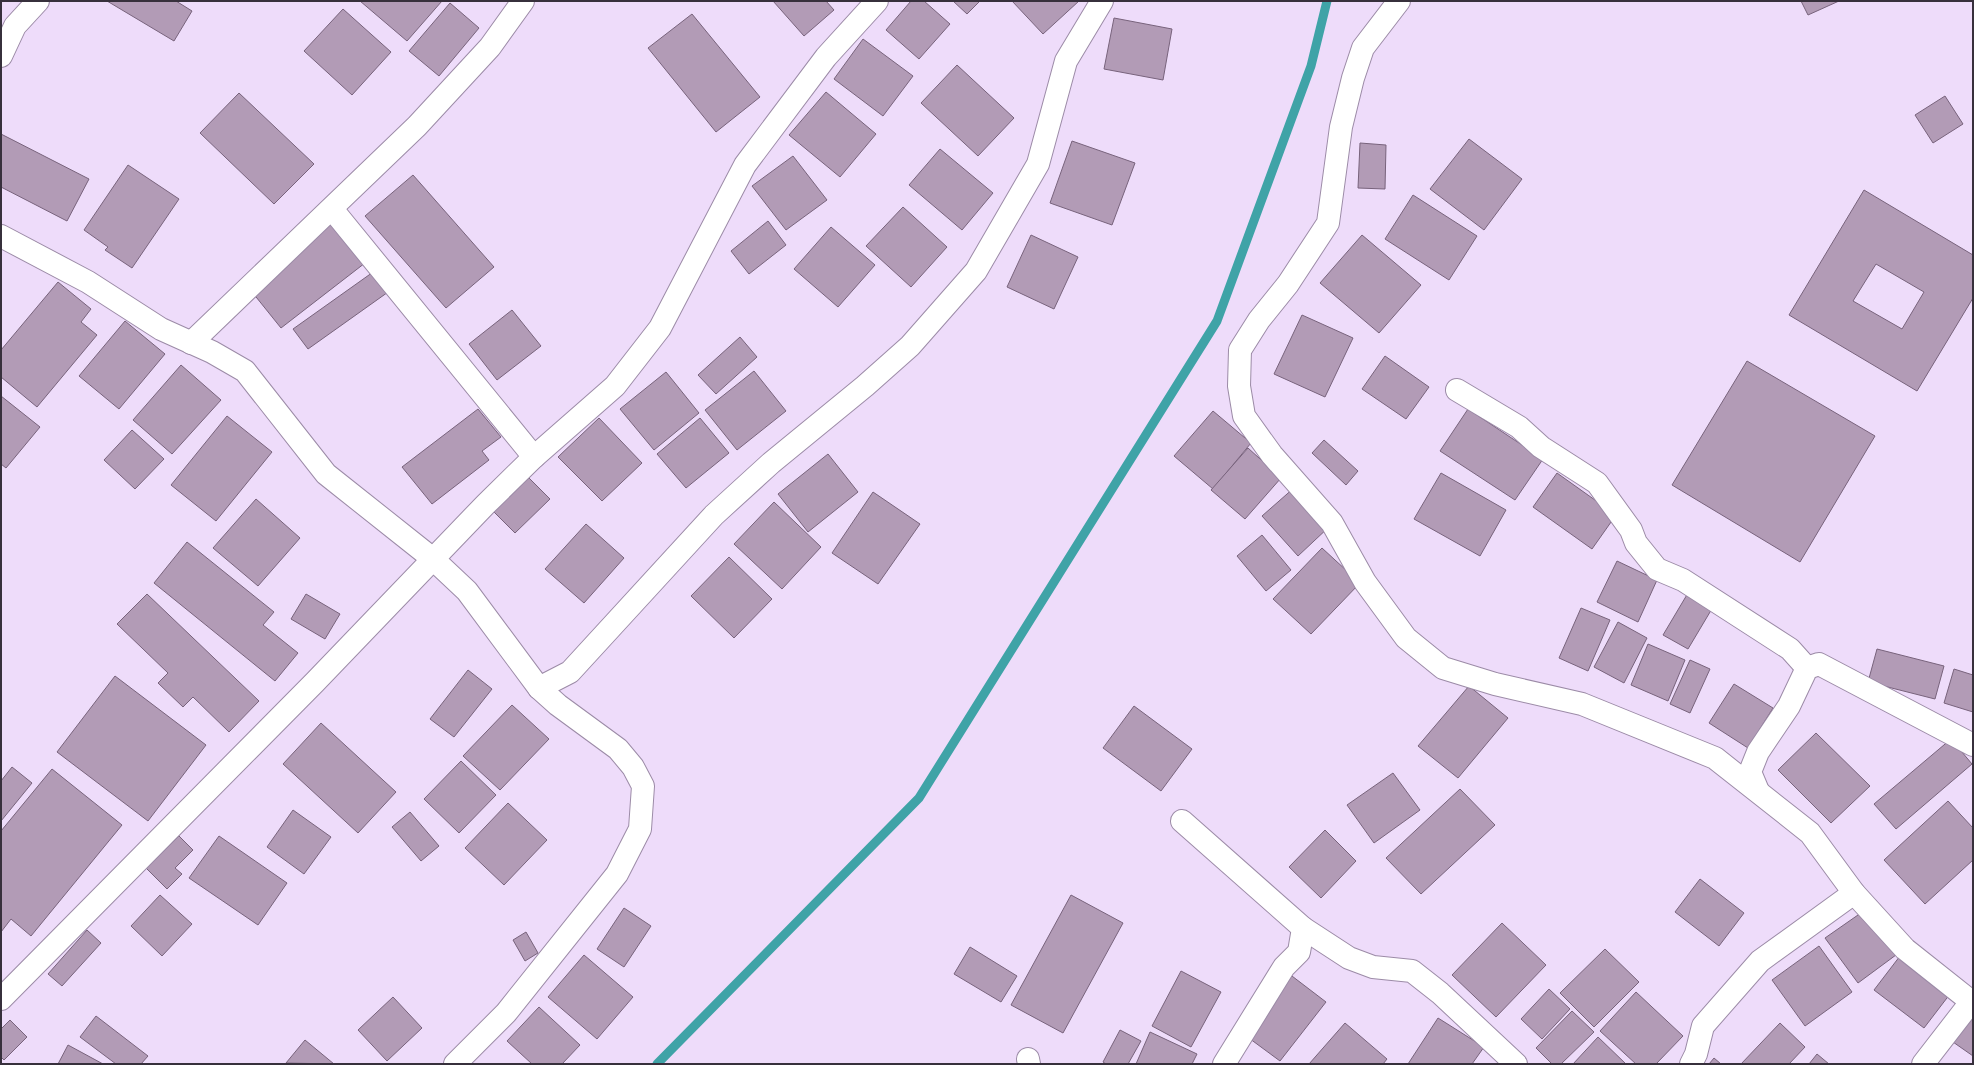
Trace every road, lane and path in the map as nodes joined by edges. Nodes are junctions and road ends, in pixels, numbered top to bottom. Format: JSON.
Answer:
{"nodes":[{"id":1,"x":38,"y":1,"type":"edge"},
{"id":2,"x":523,"y":1,"type":"edge"},
{"id":3,"x":877,"y":1,"type":"edge"},
{"id":4,"x":1102,"y":1,"type":"edge"},
{"id":5,"x":1399,"y":1,"type":"edge"},
{"id":6,"x":1,"y":56,"type":"edge"},
{"id":7,"x":332,"y":209,"type":"junction"},
{"id":8,"x":1,"y":236,"type":"edge"},
{"id":9,"x":191,"y":343,"type":"junction"},
{"id":10,"x":1457,"y":390,"type":"dead end"},
{"id":11,"x":534,"y":457,"type":"junction"},
{"id":12,"x":433,"y":559,"type":"junction"},
{"id":13,"x":1807,"y":668,"type":"junction"},
{"id":14,"x":539,"y":688,"type":"junction"},
{"id":15,"x":1973,"y":745,"type":"edge"},
{"id":16,"x":1758,"y":791,"type":"junction"},
{"id":17,"x":1182,"y":821,"type":"dead end"},
{"id":18,"x":1854,"y":893,"type":"junction"},
{"id":19,"x":1303,"y":928,"type":"junction"},
{"id":20,"x":1,"y":999,"type":"edge"},
{"id":21,"x":1972,"y":1002,"type":"edge"},
{"id":22,"x":455,"y":1064,"type":"edge"},
{"id":23,"x":1224,"y":1064,"type":"edge"},
{"id":24,"x":1516,"y":1064,"type":"edge"},
{"id":25,"x":1691,"y":1064,"type":"edge"},
{"id":26,"x":1923,"y":1064,"type":"edge"}],
"edges":[{"from":1,"to":6,"type":"street"},
{"from":2,"to":7,"type":"street"},
{"from":3,"to":11,"type":"street"},
{"from":4,"to":14,"type":"street"},
{"from":5,"to":16,"type":"street"},
{"from":7,"to":9,"type":"street"},
{"from":7,"to":11,"type":"street"},
{"from":8,"to":9,"type":"street"},
{"from":9,"to":12,"type":"street"},
{"from":10,"to":13,"type":"street"},
{"from":11,"to":12,"type":"street"},
{"from":12,"to":14,"type":"street"},
{"from":12,"to":20,"type":"street"},
{"from":13,"to":15,"type":"street"},
{"from":13,"to":16,"type":"street"},
{"from":14,"to":22,"type":"street"},
{"from":16,"to":18,"type":"street"},
{"from":17,"to":19,"type":"street"},
{"from":18,"to":21,"type":"street"},
{"from":18,"to":25,"type":"street"},
{"from":19,"to":23,"type":"street"},
{"from":19,"to":24,"type":"street"},
{"from":21,"to":26,"type":"street"}]}
